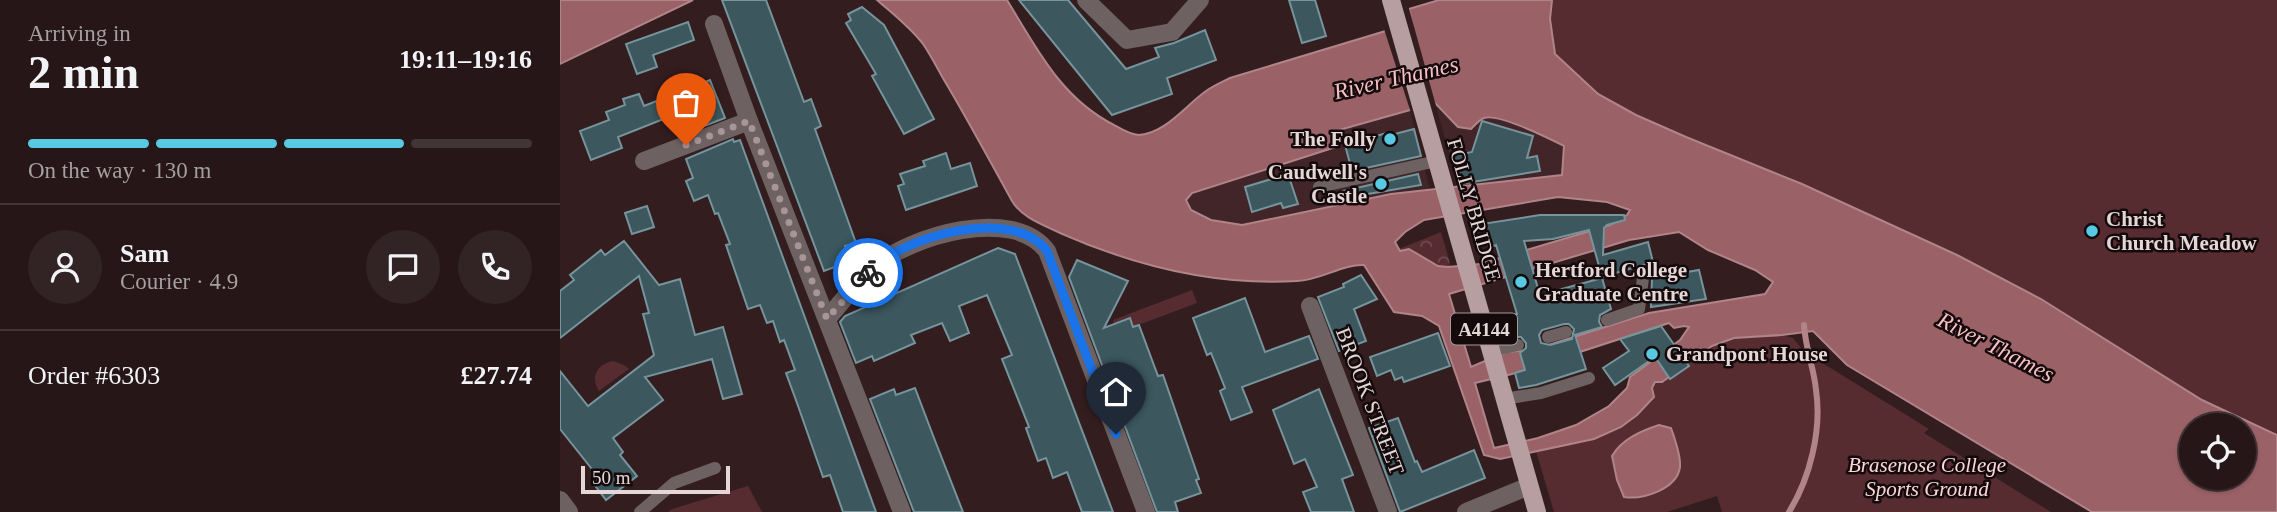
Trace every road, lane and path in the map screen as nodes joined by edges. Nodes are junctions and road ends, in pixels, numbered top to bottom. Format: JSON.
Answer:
{"nodes":[{"id":1,"x":1086,"y":0,"type":"edge"},
{"id":2,"x":1200,"y":0,"type":"edge"},
{"id":3,"x":1392,"y":2,"type":"edge"},
{"id":4,"x":714,"y":24,"type":"dead end"},
{"id":5,"x":749,"y":121,"type":"junction"},
{"id":6,"x":644,"y":161,"type":"dead end"},
{"id":7,"x":1437,"y":161,"type":"junction"},
{"id":8,"x":1319,"y":187,"type":"dead end"},
{"id":9,"x":1643,"y":278,"type":"dead end"},
{"id":10,"x":1310,"y":306,"type":"dead end"},
{"id":11,"x":827,"y":319,"type":"junction"},
{"id":12,"x":1607,"y":320,"type":"dead end"},
{"id":13,"x":1566,"y":332,"type":"dead end"},
{"id":14,"x":1548,"y":337,"type":"dead end"},
{"id":15,"x":1518,"y":345,"type":"dead end"},
{"id":16,"x":1490,"y":351,"type":"junction"},
{"id":17,"x":1589,"y":378,"type":"dead end"},
{"id":18,"x":1504,"y":399,"type":"junction"},
{"id":19,"x":715,"y":468,"type":"dead end"},
{"id":20,"x":1527,"y":478,"type":"junction"},
{"id":21,"x":560,"y":500,"type":"edge"},
{"id":22,"x":569,"y":512,"type":"edge"},
{"id":23,"x":640,"y":512,"type":"edge"},
{"id":24,"x":902,"y":512,"type":"edge"},
{"id":25,"x":1146,"y":512,"type":"edge"},
{"id":26,"x":1388,"y":512,"type":"edge"},
{"id":27,"x":1466,"y":512,"type":"edge"},
{"id":28,"x":1537,"y":512,"type":"edge"}],
"edges":[{"from":1,"to":2,"type":"street"},
{"from":3,"to":7,"type":"main road","name":"FOLLY BRIDGE","number":"A4144"},
{"from":4,"to":5,"type":"street"},
{"from":5,"to":6,"type":"street"},
{"from":5,"to":11,"type":"street"},
{"from":7,"to":8,"type":"lane"},
{"from":7,"to":16,"type":"main road","name":"FOLLY BRIDGE","number":"A4144"},
{"from":9,"to":12,"type":"lane"},
{"from":10,"to":26,"type":"street","name":"BROOK STREET"},
{"from":11,"to":24,"type":"street"},
{"from":11,"to":25,"type":"street"},
{"from":13,"to":14,"type":"lane"},
{"from":15,"to":16,"type":"lane"},
{"from":16,"to":18,"type":"main road","name":"FOLLY BRIDGE","number":"A4144"},
{"from":17,"to":18,"type":"lane"},
{"from":18,"to":20,"type":"main road","name":"FOLLY BRIDGE","number":"A4144"},
{"from":19,"to":23,"type":"lane"},
{"from":20,"to":27,"type":"street"},
{"from":20,"to":28,"type":"main road","number":"A4144"},
{"from":21,"to":22,"type":"street"}]}
